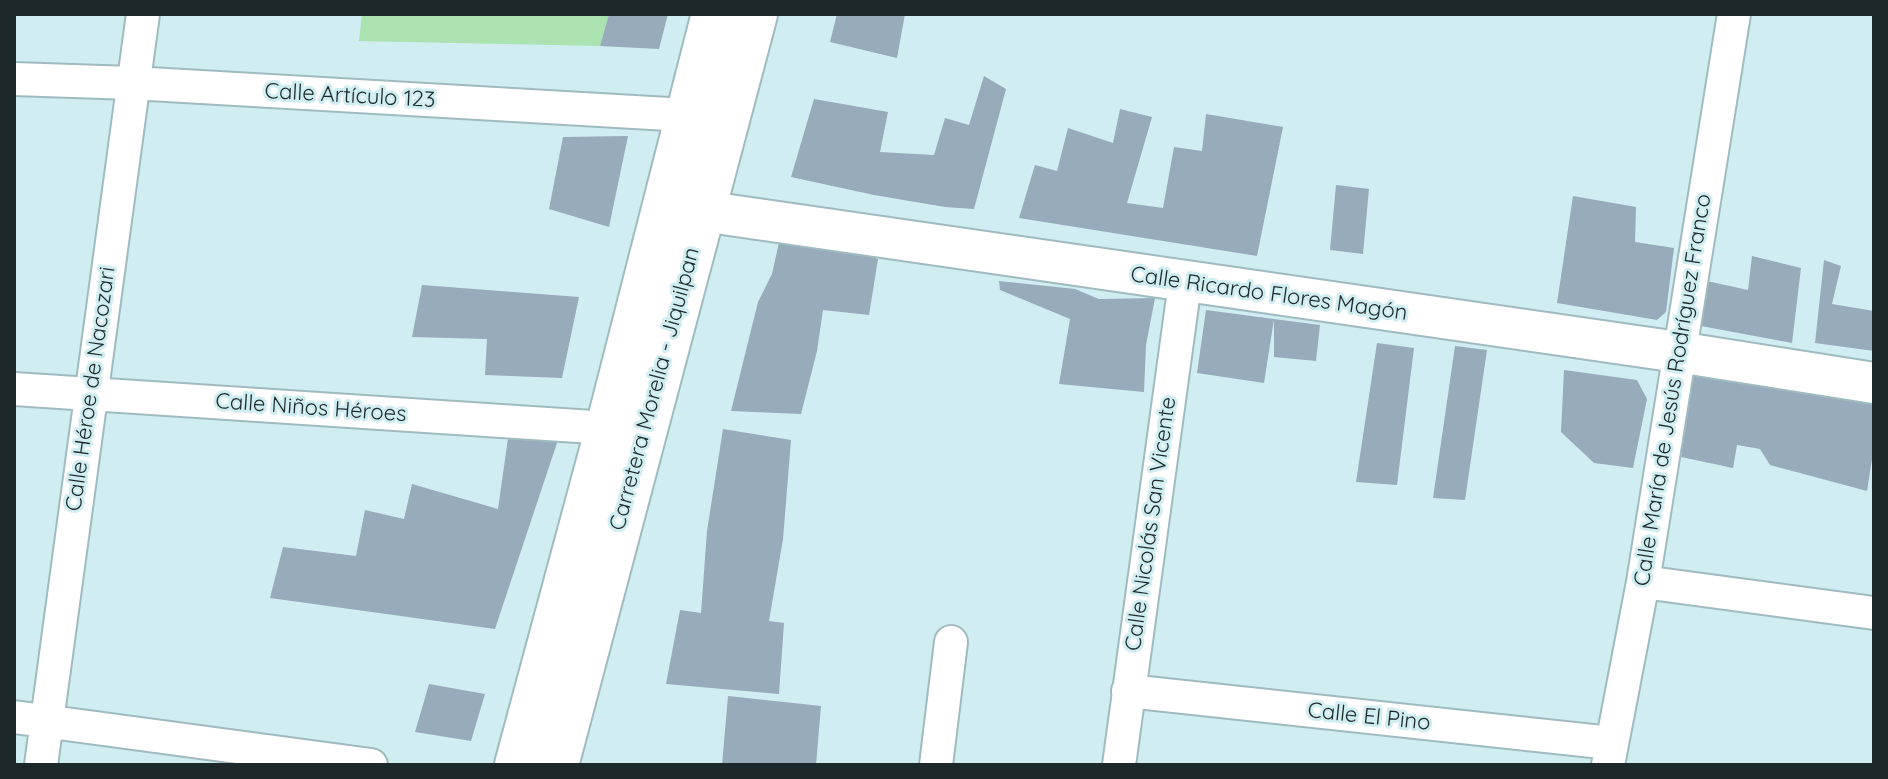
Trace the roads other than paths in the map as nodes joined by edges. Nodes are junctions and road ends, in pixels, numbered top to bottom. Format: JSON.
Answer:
{"nodes":[{"id":1,"x":143,"y":14,"type":"edge"},
{"id":2,"x":714,"y":14,"type":"edge"},
{"id":3,"x":755,"y":14,"type":"edge"},
{"id":4,"x":1734,"y":14,"type":"edge"},
{"id":5,"x":14,"y":79,"type":"edge"},
{"id":6,"x":132,"y":83,"type":"junction"},
{"id":7,"x":686,"y":115,"type":"junction"},
{"id":8,"x":685,"y":202,"type":"junction"},
{"id":9,"x":1185,"y":283,"type":"junction"},
{"id":10,"x":1678,"y":352,"type":"junction"},
{"id":11,"x":1874,"y":383,"type":"edge"},
{"id":12,"x":14,"y":389,"type":"edge"},
{"id":13,"x":91,"y":392,"type":"junction"},
{"id":14,"x":608,"y":428,"type":"junction"},
{"id":15,"x":1643,"y":582,"type":"junction"},
{"id":16,"x":1874,"y":613,"type":"edge"},
{"id":17,"x":951,"y":642,"type":"dead end"},
{"id":18,"x":1128,"y":691,"type":"junction"},
{"id":19,"x":14,"y":717,"type":"edge"},
{"id":20,"x":47,"y":719,"type":"junction"},
{"id":21,"x":1610,"y":754,"type":"edge"},
{"id":22,"x":41,"y":765,"type":"edge"},
{"id":23,"x":371,"y":765,"type":"edge"},
{"id":24,"x":517,"y":765,"type":"edge"},
{"id":25,"x":556,"y":765,"type":"edge"},
{"id":26,"x":936,"y":765,"type":"edge"},
{"id":27,"x":1119,"y":765,"type":"edge"}],
"edges":[{"from":1,"to":6,"type":"street","name":"Calle Héroe de Nacozari"},
{"from":2,"to":7,"type":"main road","name":"Carretera Morelia - Jiquilpan"},
{"from":3,"to":8,"type":"main road","name":"Carretera Morelia - Jiquilpan"},
{"from":4,"to":10,"type":"street","name":"Calle María de Jesús Rodríguez Franco"},
{"from":5,"to":6,"type":"street","name":"Calle Artículo 123"},
{"from":6,"to":7,"type":"street","name":"Calle Artículo 123"},
{"from":6,"to":13,"type":"street","name":"Calle Héroe de Nacozari"},
{"from":7,"to":8,"type":"main road","name":"Carretera Morelia - Jiquilpan"},
{"from":8,"to":9,"type":"street","name":"Calle Ricardo Flores Magón"},
{"from":8,"to":14,"type":"main road","name":"Carretera Morelia - Jiquilpan"},
{"from":8,"to":25,"type":"main road","name":"Carretera Morelia - Jiquilpan"},
{"from":9,"to":10,"type":"street","name":"Calle Ricardo Flores Magón"},
{"from":9,"to":18,"type":"street","name":"Calle Nicolás San Vicente"},
{"from":10,"to":11,"type":"street","name":"Calle Ricardo Flores Magón"},
{"from":10,"to":15,"type":"street","name":"Calle María de Jesús Rodríguez Franco"},
{"from":12,"to":13,"type":"street","name":"Calle Niños Héroes"},
{"from":13,"to":14,"type":"street","name":"Calle Niños Héroes"},
{"from":13,"to":20,"type":"street","name":"Calle Héroe de Nacozari"},
{"from":14,"to":24,"type":"main road","name":"Carretera Morelia - Jiquilpan"},
{"from":15,"to":16,"type":"street"},
{"from":15,"to":21,"type":"street","name":"Calle María de Jesús Rodríguez Franco"},
{"from":17,"to":26,"type":"street"},
{"from":18,"to":21,"type":"street","name":"Calle El Pino"},
{"from":18,"to":27,"type":"street","name":"Calle Nicolás San Vicente"},
{"from":19,"to":20,"type":"street"},
{"from":20,"to":22,"type":"street","name":"Calle Héroe de Nacozari"},
{"from":20,"to":23,"type":"street"}]}
